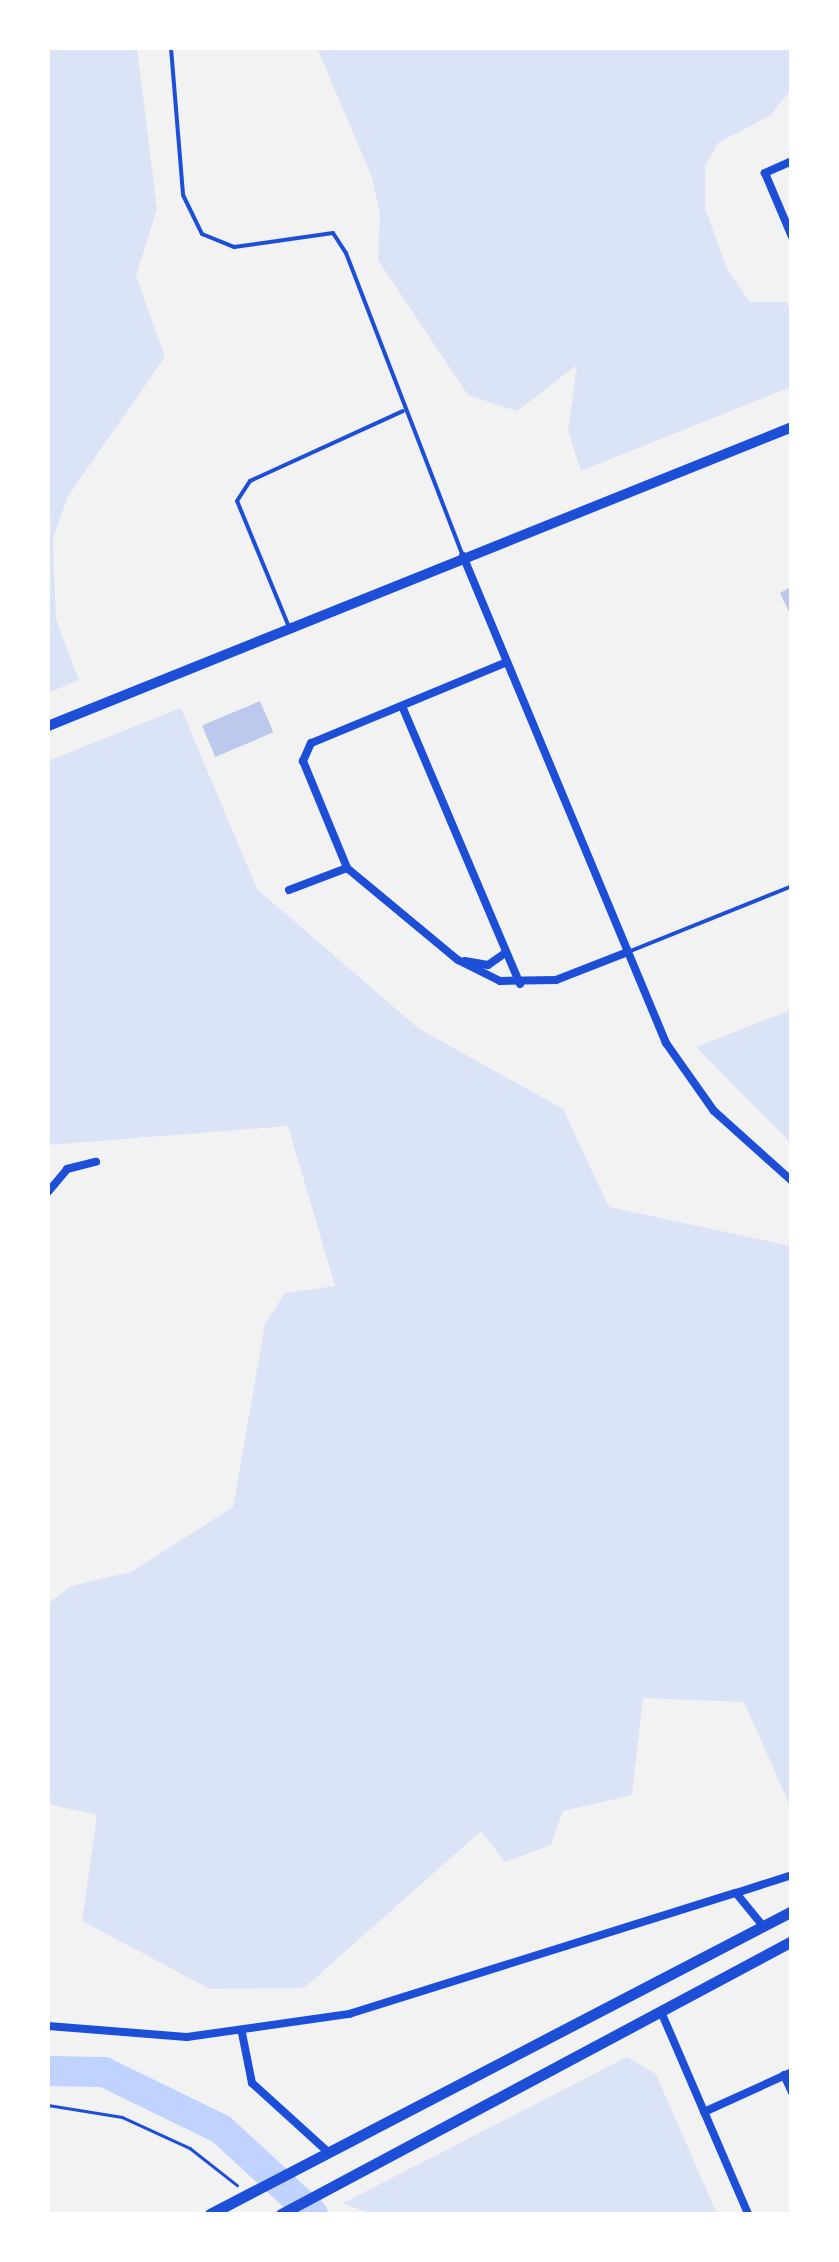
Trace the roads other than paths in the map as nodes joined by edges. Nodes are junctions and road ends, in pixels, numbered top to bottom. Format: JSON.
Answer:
{"nodes":[{"id":1,"x":171,"y":48,"type":"edge"},
{"id":2,"x":792,"y":161,"type":"edge"},
{"id":3,"x":792,"y":237,"type":"edge"},
{"id":4,"x":403,"y":411,"type":"junction"},
{"id":5,"x":792,"y":427,"type":"edge"},
{"id":6,"x":463,"y":556,"type":"junction"},
{"id":7,"x":290,"y":626,"type":"junction"},
{"id":8,"x":507,"y":662,"type":"junction"},
{"id":9,"x":402,"y":706,"type":"junction"},
{"id":10,"x":48,"y":726,"type":"edge"},
{"id":11,"x":347,"y":868,"type":"junction"},
{"id":12,"x":792,"y":886,"type":"edge"},
{"id":13,"x":288,"y":890,"type":"dead end"},
{"id":14,"x":504,"y":949,"type":"junction"},
{"id":15,"x":628,"y":952,"type":"junction"},
{"id":16,"x":458,"y":960,"type":"junction"},
{"id":17,"x":520,"y":984,"type":"junction"},
{"id":18,"x":96,"y":1162,"type":"dead end"},
{"id":19,"x":792,"y":1181,"type":"edge"},
{"id":20,"x":48,"y":1192,"type":"edge"},
{"id":21,"x":792,"y":1875,"type":"edge"},
{"id":22,"x":736,"y":1893,"type":"junction"},
{"id":23,"x":792,"y":1911,"type":"edge"},
{"id":24,"x":763,"y":1926,"type":"junction"},
{"id":25,"x":792,"y":1941,"type":"edge"},
{"id":26,"x":662,"y":2014,"type":"junction"},
{"id":27,"x":48,"y":2026,"type":"edge"},
{"id":28,"x":242,"y":2033,"type":"junction"},
{"id":29,"x":788,"y":2073,"type":"edge"},
{"id":30,"x":792,"y":2092,"type":"edge"},
{"id":31,"x":704,"y":2112,"type":"junction"},
{"id":32,"x":328,"y":2152,"type":"junction"},
{"id":33,"x":216,"y":2212,"type":"edge"},
{"id":34,"x":280,"y":2214,"type":"edge"},
{"id":35,"x":748,"y":2214,"type":"edge"}],
"edges":[{"from":1,"to":4,"type":"lane"},
{"from":2,"to":3,"type":"street"},
{"from":4,"to":6,"type":"lane"},
{"from":4,"to":7,"type":"lane"},
{"from":5,"to":6,"type":"street"},
{"from":6,"to":7,"type":"street"},
{"from":6,"to":8,"type":"street"},
{"from":7,"to":10,"type":"street"},
{"from":8,"to":9,"type":"street"},
{"from":8,"to":15,"type":"street"},
{"from":9,"to":11,"type":"street"},
{"from":9,"to":14,"type":"street"},
{"from":11,"to":13,"type":"street"},
{"from":11,"to":16,"type":"street"},
{"from":12,"to":15,"type":"lane"},
{"from":14,"to":16,"type":"street"},
{"from":14,"to":17,"type":"street"},
{"from":15,"to":17,"type":"street"},
{"from":15,"to":19,"type":"street"},
{"from":16,"to":17,"type":"street"},
{"from":18,"to":20,"type":"street"},
{"from":21,"to":22,"type":"street"},
{"from":22,"to":24,"type":"street"},
{"from":22,"to":28,"type":"street"},
{"from":23,"to":24,"type":"main road"},
{"from":24,"to":32,"type":"main road"},
{"from":25,"to":26,"type":"main road"},
{"from":26,"to":31,"type":"street"},
{"from":26,"to":34,"type":"main road"},
{"from":27,"to":28,"type":"street"},
{"from":28,"to":32,"type":"street"},
{"from":29,"to":30,"type":"street"},
{"from":29,"to":31,"type":"street"},
{"from":31,"to":35,"type":"street"},
{"from":32,"to":33,"type":"main road"}]}
